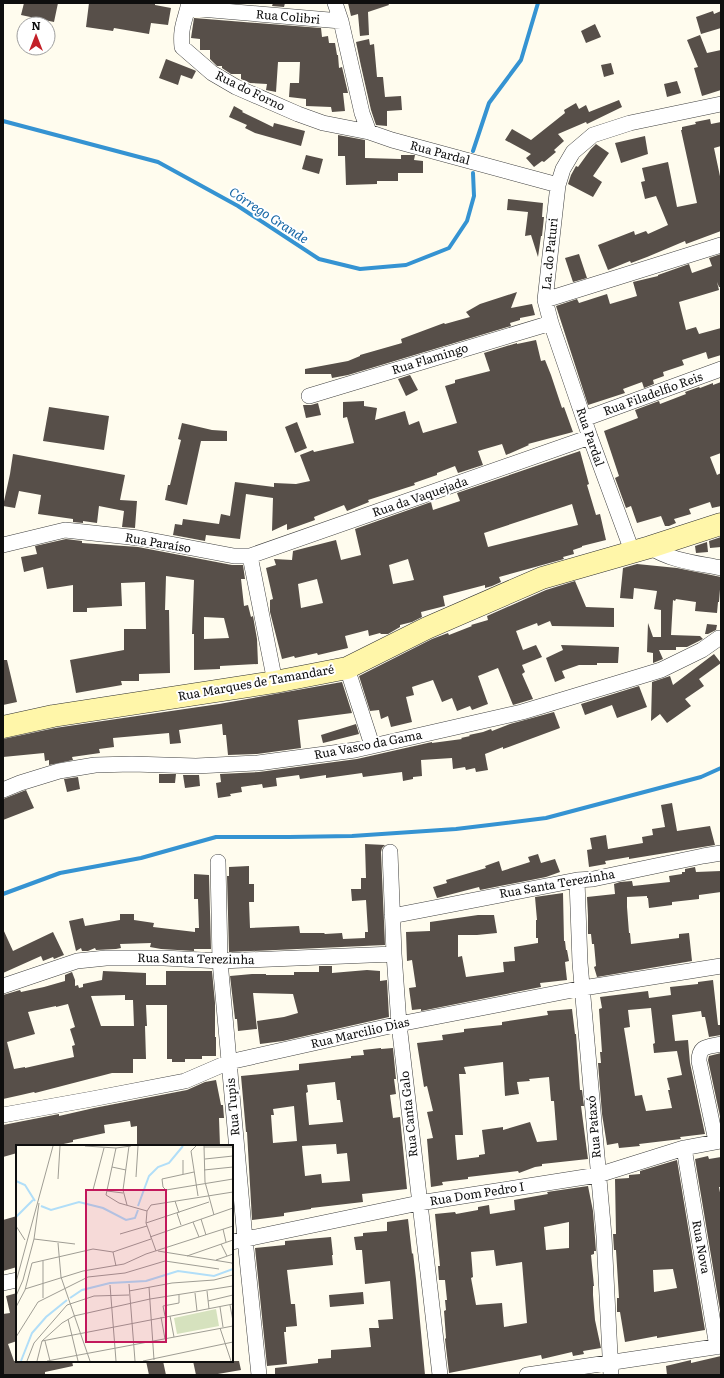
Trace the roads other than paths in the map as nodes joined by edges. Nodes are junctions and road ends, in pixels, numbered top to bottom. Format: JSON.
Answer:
{"nodes":[{"id":1,"x":335,"y":3,"type":"edge"},
{"id":2,"x":188,"y":6,"type":"edge"},
{"id":3,"x":341,"y":21,"type":"junction"},
{"id":4,"x":721,"y":104,"type":"edge"},
{"id":5,"x":369,"y":132,"type":"junction"},
{"id":6,"x":558,"y":185,"type":"junction"},
{"id":7,"x":721,"y":245,"type":"edge"},
{"id":8,"x":545,"y":300,"type":"junction"},
{"id":9,"x":551,"y":323,"type":"junction"},
{"id":10,"x":721,"y":369,"type":"edge"},
{"id":11,"x":309,"y":396,"type":"dead end"},
{"id":12,"x":584,"y":420,"type":"junction"},
{"id":13,"x":590,"y":437,"type":"junction"},
{"id":14,"x":721,"y":524,"type":"edge"},
{"id":15,"x":3,"y":545,"type":"edge"},
{"id":16,"x":641,"y":549,"type":"junction"},
{"id":17,"x":250,"y":556,"type":"junction"},
{"id":18,"x":721,"y":568,"type":"edge"},
{"id":19,"x":720,"y":637,"type":"edge"},
{"id":20,"x":347,"y":668,"type":"junction"},
{"id":21,"x":275,"y":682,"type":"junction"},
{"id":22,"x":3,"y":727,"type":"edge"},
{"id":23,"x":372,"y":745,"type":"junction"},
{"id":24,"x":3,"y":790,"type":"edge"},
{"id":25,"x":390,"y":852,"type":"dead end"},
{"id":26,"x":721,"y":853,"type":"edge"},
{"id":27,"x":218,"y":862,"type":"dead end"},
{"id":28,"x":577,"y":880,"type":"junction"},
{"id":29,"x":392,"y":916,"type":"junction"},
{"id":30,"x":394,"y":954,"type":"junction"},
{"id":31,"x":220,"y":961,"type":"junction"},
{"id":32,"x":721,"y":966,"type":"edge"},
{"id":33,"x":3,"y":986,"type":"edge"},
{"id":34,"x":582,"y":988,"type":"junction"},
{"id":35,"x":399,"y":1024,"type":"junction"},
{"id":36,"x":721,"y":1044,"type":"edge"},
{"id":37,"x":229,"y":1062,"type":"junction"},
{"id":38,"x":3,"y":1115,"type":"edge"},
{"id":39,"x":718,"y":1141,"type":"edge"},
{"id":40,"x":684,"y":1148,"type":"junction"},
{"id":41,"x":598,"y":1175,"type":"junction"},
{"id":42,"x":419,"y":1203,"type":"junction"},
{"id":43,"x":239,"y":1241,"type":"edge"},
{"id":44,"x":16,"y":1280,"type":"edge"},
{"id":45,"x":3,"y":1283,"type":"edge"},
{"id":46,"x":719,"y":1347,"type":"edge"},
{"id":47,"x":611,"y":1369,"type":"edge"},
{"id":48,"x":259,"y":1375,"type":"edge"},
{"id":49,"x":440,"y":1375,"type":"edge"},
{"id":50,"x":527,"y":1375,"type":"edge"}],
"edges":[{"from":1,"to":3,"type":"street"},
{"from":2,"to":3,"type":"street","name":"Rua Colibri"},
{"from":2,"to":5,"type":"street","name":"Rua do Forno"},
{"from":3,"to":5,"type":"street"},
{"from":4,"to":6,"type":"street","name":"La. do Paturi"},
{"from":5,"to":6,"type":"street","name":"Rua Pardal"},
{"from":6,"to":8,"type":"street","name":"La. do Paturi"},
{"from":7,"to":8,"type":"street"},
{"from":8,"to":9,"type":"street","name":"La. do Paturi"},
{"from":9,"to":11,"type":"street","name":"Rua Flamingo"},
{"from":9,"to":12,"type":"street","name":"Rua Pardal"},
{"from":10,"to":12,"type":"street","name":"Rua Filadelfio Reis"},
{"from":12,"to":13,"type":"street","name":"Rua Pardal"},
{"from":13,"to":16,"type":"street","name":"Rua Pardal"},
{"from":13,"to":17,"type":"street","name":"Rua da Vaquejada"},
{"from":14,"to":16,"type":"street","name":"Rua Marques de Tamandaré"},
{"from":15,"to":17,"type":"street","name":"Rua Paraíso"},
{"from":16,"to":18,"type":"street"},
{"from":16,"to":20,"type":"street","name":"Rua Marques de Tamandaré"},
{"from":17,"to":21,"type":"street"},
{"from":19,"to":23,"type":"street","name":"Rua Vasco da Gama"},
{"from":20,"to":21,"type":"street","name":"Rua Marques de Tamandaré"},
{"from":20,"to":23,"type":"street"},
{"from":21,"to":22,"type":"street","name":"Rua Marques de Tamandaré"},
{"from":23,"to":24,"type":"street","name":"Rua Vasco da Gama"},
{"from":25,"to":29,"type":"street","name":"Rua Canta Galo"},
{"from":26,"to":28,"type":"street","name":"Rua Santa Terezinha"},
{"from":27,"to":31,"type":"street","name":"Rua Tupis"},
{"from":28,"to":29,"type":"street","name":"Rua Santa Terezinha"},
{"from":28,"to":34,"type":"street","name":"Rua Pataxó"},
{"from":29,"to":30,"type":"street","name":"Rua Canta Galo"},
{"from":30,"to":31,"type":"street","name":"Rua Santa Terezinha"},
{"from":30,"to":35,"type":"street","name":"Rua Canta Galo"},
{"from":31,"to":33,"type":"street","name":"Rua Santa Terezinha"},
{"from":31,"to":37,"type":"street","name":"Rua Tupis"},
{"from":32,"to":34,"type":"street","name":"Rua Marcilio Dias"},
{"from":34,"to":35,"type":"street","name":"Rua Marcilio Dias"},
{"from":34,"to":41,"type":"street","name":"Rua Pataxó"},
{"from":35,"to":37,"type":"street","name":"Rua Marcilio Dias"},
{"from":35,"to":42,"type":"street","name":"Rua Canta Galo"},
{"from":36,"to":39,"type":"street"},
{"from":37,"to":38,"type":"street","name":"Rua Marcilio Dias"},
{"from":37,"to":43,"type":"street","name":"Rua Tupis"},
{"from":39,"to":40,"type":"street","name":"Rua Dom Pedro I"},
{"from":40,"to":41,"type":"street","name":"Rua Dom Pedro I"},
{"from":40,"to":46,"type":"street","name":"Rua Nova"},
{"from":41,"to":42,"type":"street","name":"Rua Dom Pedro I"},
{"from":41,"to":47,"type":"street","name":"Rua Pataxó"},
{"from":42,"to":43,"type":"street","name":"Rua Dom Pedro I"},
{"from":42,"to":49,"type":"street","name":"Rua Canta Galo"},
{"from":43,"to":48,"type":"street","name":"Rua Tupis"},
{"from":44,"to":45,"type":"street"},
{"from":46,"to":47,"type":"street"},
{"from":47,"to":50,"type":"street"}]}
